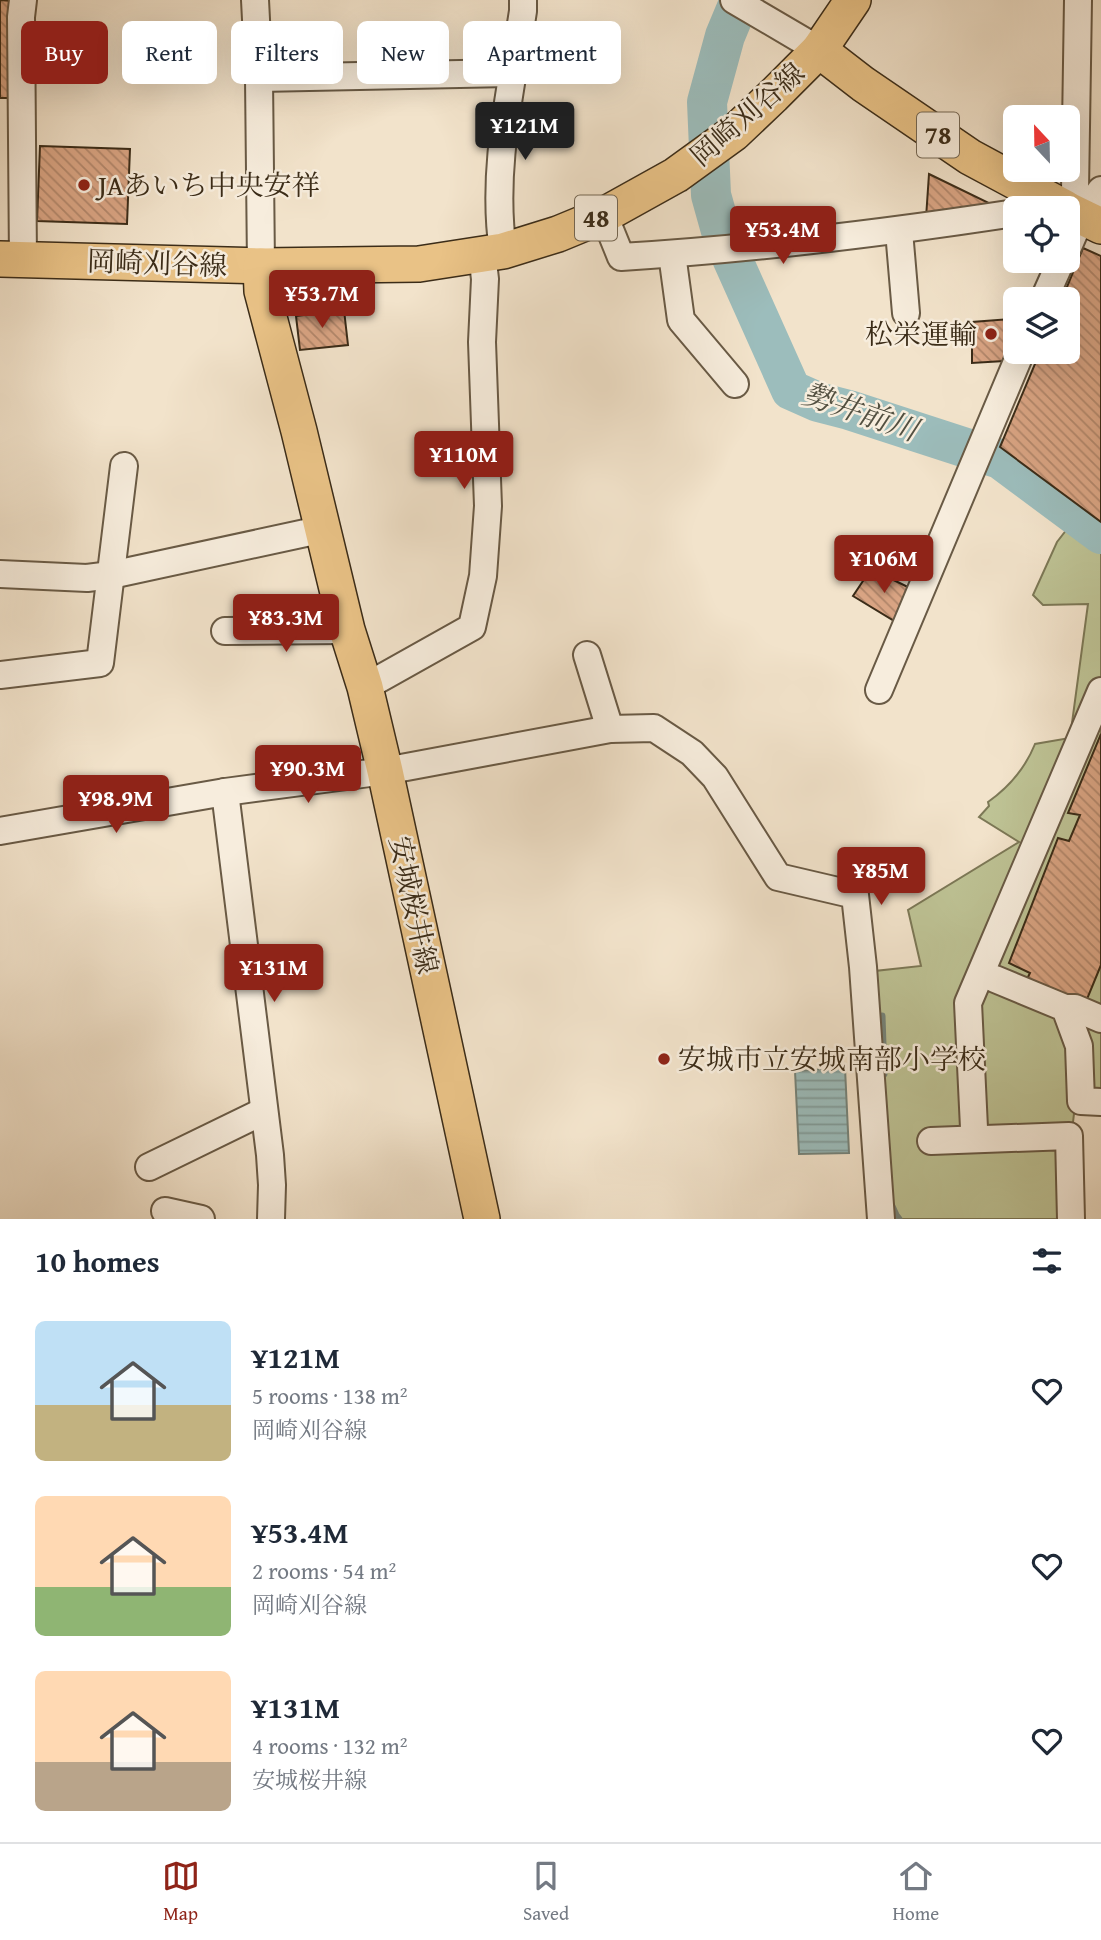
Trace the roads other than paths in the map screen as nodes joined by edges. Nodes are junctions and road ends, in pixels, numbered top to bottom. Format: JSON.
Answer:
{"nodes":[{"id":1,"x":23,"y":0,"type":"edge"},
{"id":2,"x":255,"y":0,"type":"edge"},
{"id":3,"x":523,"y":0,"type":"edge"},
{"id":4,"x":734,"y":0,"type":"edge"},
{"id":5,"x":853,"y":0,"type":"edge"},
{"id":6,"x":1078,"y":0,"type":"edge"},
{"id":7,"x":256,"y":21,"type":"edge"},
{"id":8,"x":522,"y":21,"type":"edge"},
{"id":9,"x":819,"y":50,"type":"junction"},
{"id":10,"x":463,"y":74,"type":"edge"},
{"id":11,"x":343,"y":76,"type":"edge"},
{"id":12,"x":259,"y":84,"type":"edge"},
{"id":13,"x":512,"y":84,"type":"edge"},
{"id":14,"x":1035,"y":196,"type":"edge"},
{"id":15,"x":1072,"y":196,"type":"edge"},
{"id":16,"x":604,"y":215,"type":"junction"},
{"id":17,"x":1003,"y":220,"type":"edge"},
{"id":18,"x":899,"y":231,"type":"junction"},
{"id":19,"x":492,"y":252,"type":"junction"},
{"id":20,"x":672,"y":254,"type":"junction"},
{"id":21,"x":12,"y":260,"type":"edge"},
{"id":22,"x":261,"y":266,"type":"junction"},
{"id":23,"x":906,"y":313,"type":"dead end"},
{"id":24,"x":1016,"y":364,"type":"edge"},
{"id":25,"x":735,"y":384,"type":"dead end"},
{"id":26,"x":124,"y":466,"type":"dead end"},
{"id":27,"x":324,"y":528,"type":"junction"},
{"id":28,"x":0,"y":574,"type":"edge"},
{"id":29,"x":111,"y":575,"type":"junction"},
{"id":30,"x":347,"y":630,"type":"junction"},
{"id":31,"x":225,"y":631,"type":"dead end"},
{"id":32,"x":586,"y":655,"type":"dead end"},
{"id":33,"x":0,"y":675,"type":"edge"},
{"id":34,"x":365,"y":687,"type":"junction"},
{"id":35,"x":879,"y":690,"type":"dead end"},
{"id":36,"x":1101,"y":691,"type":"edge"},
{"id":37,"x":610,"y":729,"type":"junction"},
{"id":38,"x":385,"y":771,"type":"junction"},
{"id":39,"x":225,"y":792,"type":"junction"},
{"id":40,"x":0,"y":831,"type":"edge"},
{"id":41,"x":995,"y":979,"type":"dead end"},
{"id":42,"x":1065,"y":1008,"type":"junction"},
{"id":43,"x":1101,"y":1019,"type":"edge"},
{"id":44,"x":1090,"y":1055,"type":"edge"},
{"id":45,"x":264,"y":1111,"type":"junction"},
{"id":46,"x":1095,"y":1114,"type":"edge"},
{"id":47,"x":953,"y":1133,"type":"junction"},
{"id":48,"x":149,"y":1167,"type":"dead end"},
{"id":49,"x":165,"y":1211,"type":"dead end"},
{"id":50,"x":201,"y":1219,"type":"edge"},
{"id":51,"x":271,"y":1219,"type":"edge"},
{"id":52,"x":482,"y":1219,"type":"edge"},
{"id":53,"x":881,"y":1219,"type":"edge"},
{"id":54,"x":1071,"y":1219,"type":"edge"},
{"id":55,"x":1083,"y":1219,"type":"edge"}],
"edges":[{"from":1,"to":21,"type":"street"},
{"from":2,"to":7,"type":"street"},
{"from":3,"to":8,"type":"street"},
{"from":4,"to":9,"type":"street"},
{"from":5,"to":9,"type":"main road","name":"岡崎刈谷線","number":"48"},
{"from":6,"to":15,"type":"street"},
{"from":9,"to":14,"type":"main road","number":"78"},
{"from":9,"to":16,"type":"main road","name":"岡崎刈谷線","number":"48"},
{"from":10,"to":11,"type":"street"},
{"from":12,"to":22,"type":"street"},
{"from":13,"to":19,"type":"street"},
{"from":16,"to":19,"type":"main road","name":"岡崎刈谷線","number":"48"},
{"from":16,"to":20,"type":"street"},
{"from":17,"to":18,"type":"street"},
{"from":18,"to":20,"type":"street"},
{"from":18,"to":23,"type":"street"},
{"from":19,"to":22,"type":"main road","name":"岡崎刈谷線","number":"48"},
{"from":19,"to":34,"type":"street"},
{"from":20,"to":25,"type":"street"},
{"from":21,"to":22,"type":"main road","name":"岡崎刈谷線","number":"48"},
{"from":22,"to":27,"type":"main road","name":"安城桜井線"},
{"from":24,"to":35,"type":"street"},
{"from":26,"to":29,"type":"street"},
{"from":27,"to":29,"type":"street"},
{"from":27,"to":30,"type":"main road","name":"安城桜井線"},
{"from":28,"to":29,"type":"street"},
{"from":29,"to":33,"type":"street"},
{"from":30,"to":31,"type":"street"},
{"from":30,"to":34,"type":"main road","name":"安城桜井線"},
{"from":32,"to":37,"type":"street"},
{"from":34,"to":38,"type":"main road","name":"安城桜井線"},
{"from":36,"to":47,"type":"street"},
{"from":37,"to":38,"type":"street"},
{"from":37,"to":53,"type":"street"},
{"from":38,"to":39,"type":"street"},
{"from":38,"to":52,"type":"main road","name":"安城桜井線"},
{"from":39,"to":40,"type":"street"},
{"from":39,"to":45,"type":"street"},
{"from":41,"to":42,"type":"street"},
{"from":42,"to":43,"type":"street"},
{"from":42,"to":44,"type":"street"},
{"from":44,"to":46,"type":"street"},
{"from":45,"to":48,"type":"street"},
{"from":45,"to":51,"type":"street"},
{"from":46,"to":47,"type":"street"},
{"from":46,"to":55,"type":"street"},
{"from":47,"to":54,"type":"street"},
{"from":49,"to":50,"type":"street"}]}
